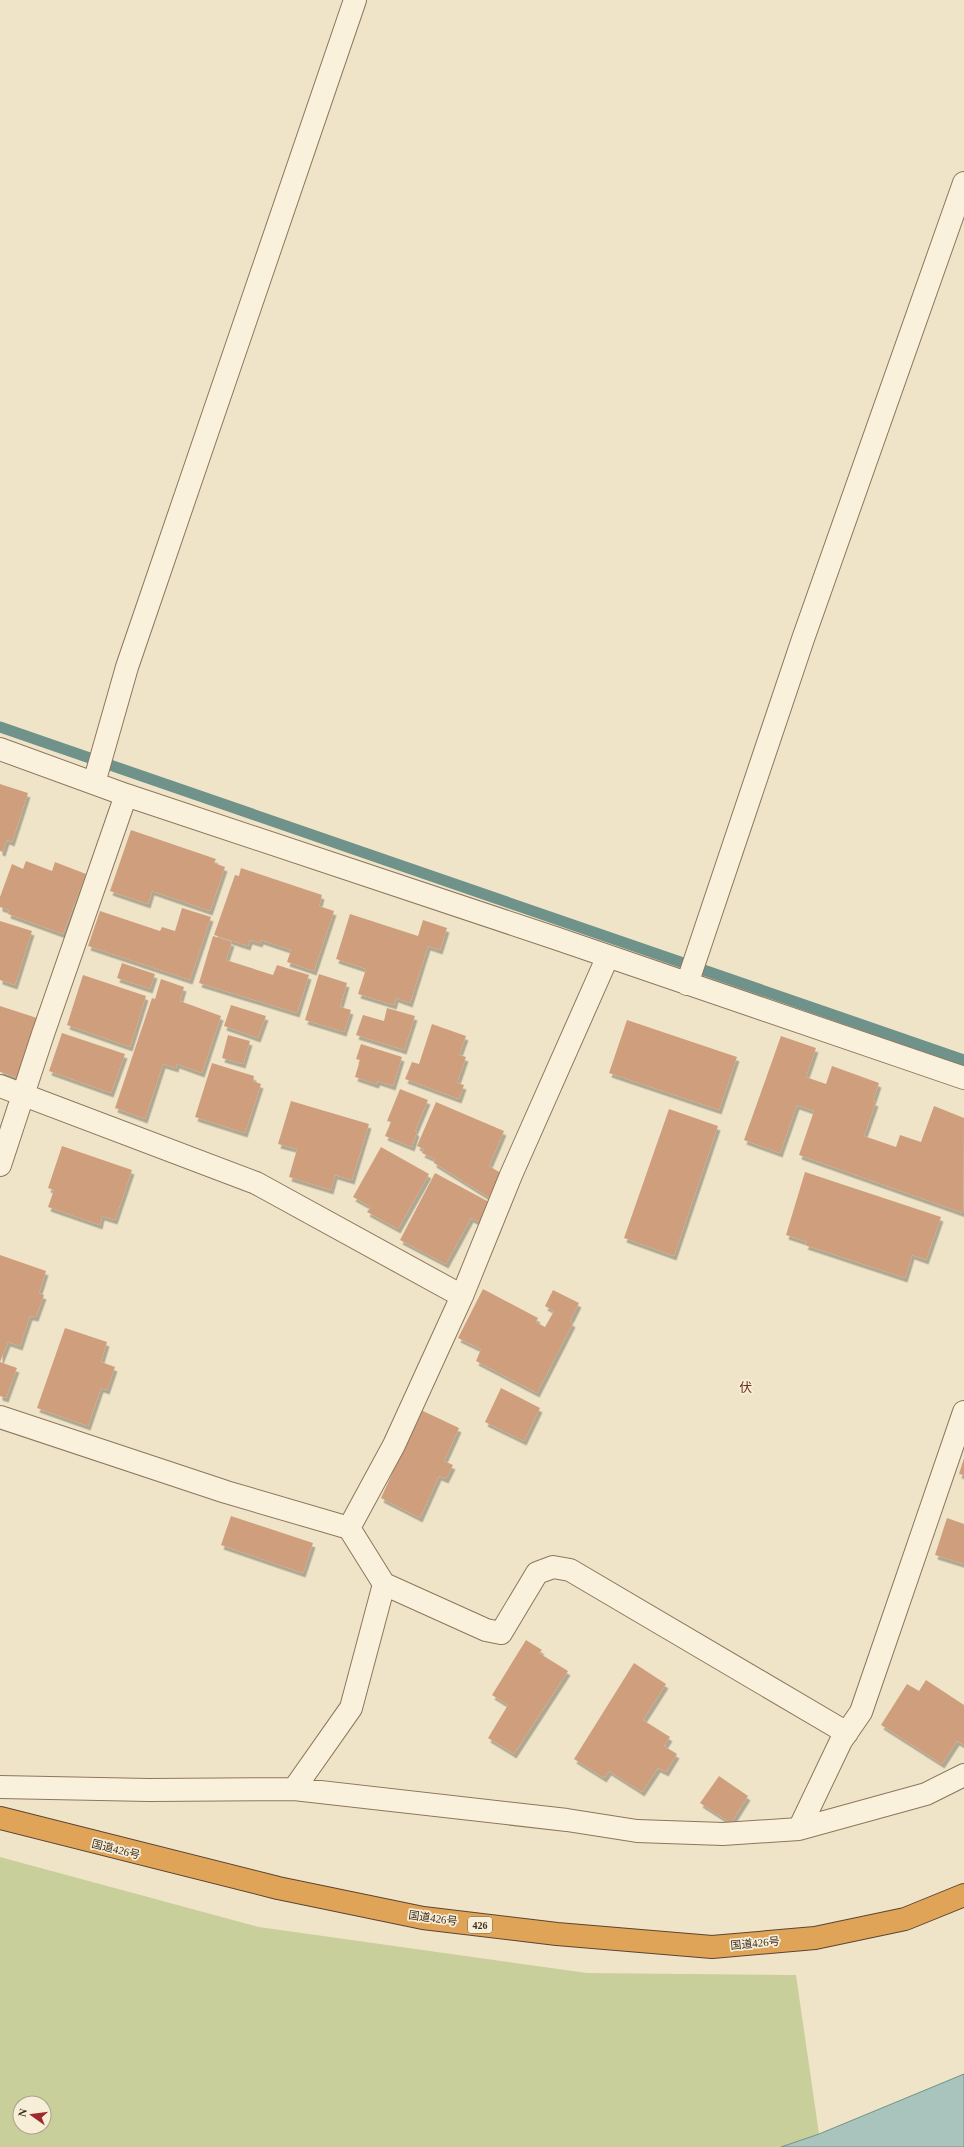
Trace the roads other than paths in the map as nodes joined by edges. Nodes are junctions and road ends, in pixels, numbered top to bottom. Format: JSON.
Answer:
{"nodes":[{"id":1,"x":355,"y":0,"type":"edge"},
{"id":2,"x":964,"y":183,"type":"edge"},
{"id":3,"x":0,"y":749,"type":"edge"},
{"id":4,"x":94,"y":783,"type":"junction"},
{"id":5,"x":126,"y":795,"type":"junction"},
{"id":6,"x":608,"y":956,"type":"junction"},
{"id":7,"x":687,"y":984,"type":"junction"},
{"id":8,"x":964,"y":1078,"type":"edge"},
{"id":9,"x":0,"y":1086,"type":"edge"},
{"id":10,"x":22,"y":1095,"type":"junction"},
{"id":11,"x":0,"y":1165,"type":"edge"},
{"id":12,"x":462,"y":1296,"type":"junction"},
{"id":13,"x":964,"y":1412,"type":"edge"},
{"id":14,"x":0,"y":1417,"type":"edge"},
{"id":15,"x":349,"y":1528,"type":"junction"},
{"id":16,"x":384,"y":1584,"type":"junction"},
{"id":17,"x":847,"y":1732,"type":"junction"},
{"id":18,"x":964,"y":1775,"type":"edge"},
{"id":19,"x":0,"y":1787,"type":"edge"},
{"id":20,"x":294,"y":1789,"type":"junction"},
{"id":21,"x":0,"y":1818,"type":"edge"},
{"id":22,"x":799,"y":1829,"type":"junction"},
{"id":23,"x":964,"y":1895,"type":"edge"}],
"edges":[{"from":1,"to":4,"type":"street"},
{"from":2,"to":7,"type":"street"},
{"from":3,"to":4,"type":"street"},
{"from":4,"to":5,"type":"street"},
{"from":5,"to":6,"type":"street"},
{"from":5,"to":10,"type":"street"},
{"from":6,"to":7,"type":"street"},
{"from":6,"to":12,"type":"street"},
{"from":7,"to":8,"type":"street"},
{"from":9,"to":10,"type":"street"},
{"from":10,"to":11,"type":"street"},
{"from":10,"to":12,"type":"street"},
{"from":12,"to":15,"type":"street"},
{"from":13,"to":17,"type":"street"},
{"from":14,"to":15,"type":"street"},
{"from":15,"to":16,"type":"street"},
{"from":16,"to":17,"type":"street"},
{"from":16,"to":20,"type":"street"},
{"from":17,"to":22,"type":"street"},
{"from":18,"to":22,"type":"street"},
{"from":19,"to":20,"type":"street"},
{"from":20,"to":22,"type":"street"},
{"from":21,"to":23,"type":"highway","name":"国道426号","number":"426"}]}
